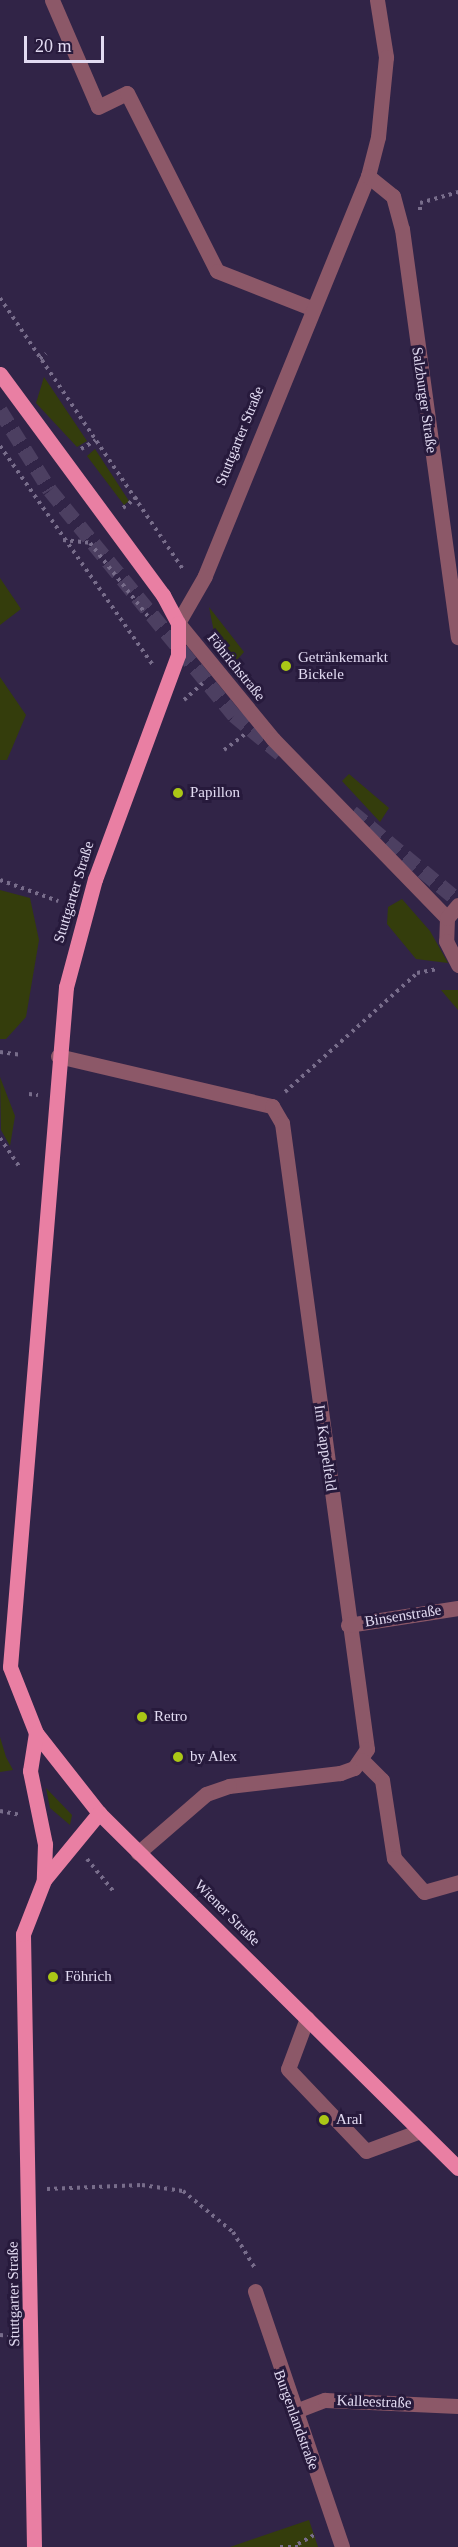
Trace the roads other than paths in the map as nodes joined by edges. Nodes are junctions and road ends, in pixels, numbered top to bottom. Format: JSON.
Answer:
{"nodes":[{"id":1,"x":52,"y":0,"type":"edge"},
{"id":2,"x":377,"y":0,"type":"edge"},
{"id":3,"x":368,"y":176,"type":"junction"},
{"id":4,"x":311,"y":308,"type":"junction"},
{"id":5,"x":0,"y":374,"type":"edge"},
{"id":6,"x":178,"y":623,"type":"junction"},
{"id":7,"x":458,"y":637,"type":"edge"},
{"id":8,"x":458,"y":905,"type":"edge"},
{"id":9,"x":447,"y":918,"type":"junction"},
{"id":10,"x":453,"y":966,"type":"edge"},
{"id":11,"x":58,"y":1056,"type":"junction"},
{"id":12,"x":458,"y":1608,"type":"edge"},
{"id":13,"x":348,"y":1624,"type":"junction"},
{"id":14,"x":5,"y":1667,"type":"edge"},
{"id":15,"x":36,"y":1733,"type":"junction"},
{"id":16,"x":362,"y":1760,"type":"junction"},
{"id":17,"x":99,"y":1813,"type":"junction"},
{"id":18,"x":138,"y":1852,"type":"junction"},
{"id":19,"x":44,"y":1880,"type":"junction"},
{"id":20,"x":458,"y":1882,"type":"edge"},
{"id":21,"x":307,"y":2018,"type":"junction"},
{"id":22,"x":420,"y":2131,"type":"junction"},
{"id":23,"x":458,"y":2168,"type":"edge"},
{"id":24,"x":255,"y":2291,"type":"road end"},
{"id":25,"x":458,"y":2406,"type":"edge"},
{"id":26,"x":293,"y":2412,"type":"junction"},
{"id":27,"x":34,"y":2547,"type":"edge"},
{"id":28,"x":342,"y":2547,"type":"edge"}],
"edges":[{"from":1,"to":4,"type":"street"},
{"from":2,"to":3,"type":"street","name":"Stuttgarter Straße"},
{"from":3,"to":4,"type":"street","name":"Stuttgarter Straße"},
{"from":3,"to":7,"type":"street","name":"Salzburger Straße"},
{"from":4,"to":6,"type":"street","name":"Stuttgarter Straße"},
{"from":5,"to":6,"type":"main road","name":"Föhrichstraße"},
{"from":6,"to":9,"type":"street","name":"Föhrichstraße"},
{"from":6,"to":11,"type":"main road","name":"Stuttgarter Straße"},
{"from":8,"to":9,"type":"street"},
{"from":9,"to":10,"type":"street"},
{"from":11,"to":13,"type":"street","name":"Im Kappelfeld"},
{"from":11,"to":14,"type":"main road","name":"Stuttgarter Straße"},
{"from":12,"to":13,"type":"street","name":"Binsenstraße"},
{"from":13,"to":16,"type":"street","name":"Im Kappelfeld"},
{"from":14,"to":15,"type":"main road","name":"Wiener Straße"},
{"from":15,"to":17,"type":"main road","name":"Wiener Straße"},
{"from":15,"to":19,"type":"main road"},
{"from":16,"to":18,"type":"street"},
{"from":16,"to":20,"type":"street"},
{"from":17,"to":18,"type":"main road","name":"Wiener Straße"},
{"from":17,"to":19,"type":"main road","name":"Stuttgarter Straße"},
{"from":18,"to":21,"type":"main road","name":"Wiener Straße"},
{"from":19,"to":27,"type":"main road","name":"Stuttgarter Straße"},
{"from":21,"to":22,"type":"main road","name":"Wiener Straße"},
{"from":21,"to":22,"type":"street"},
{"from":22,"to":23,"type":"main road","name":"Wiener Straße"},
{"from":24,"to":26,"type":"street","name":"Burgenlandstraße"},
{"from":25,"to":26,"type":"street","name":"Kalleestraße"},
{"from":26,"to":28,"type":"street","name":"Burgenlandstraße"}]}
